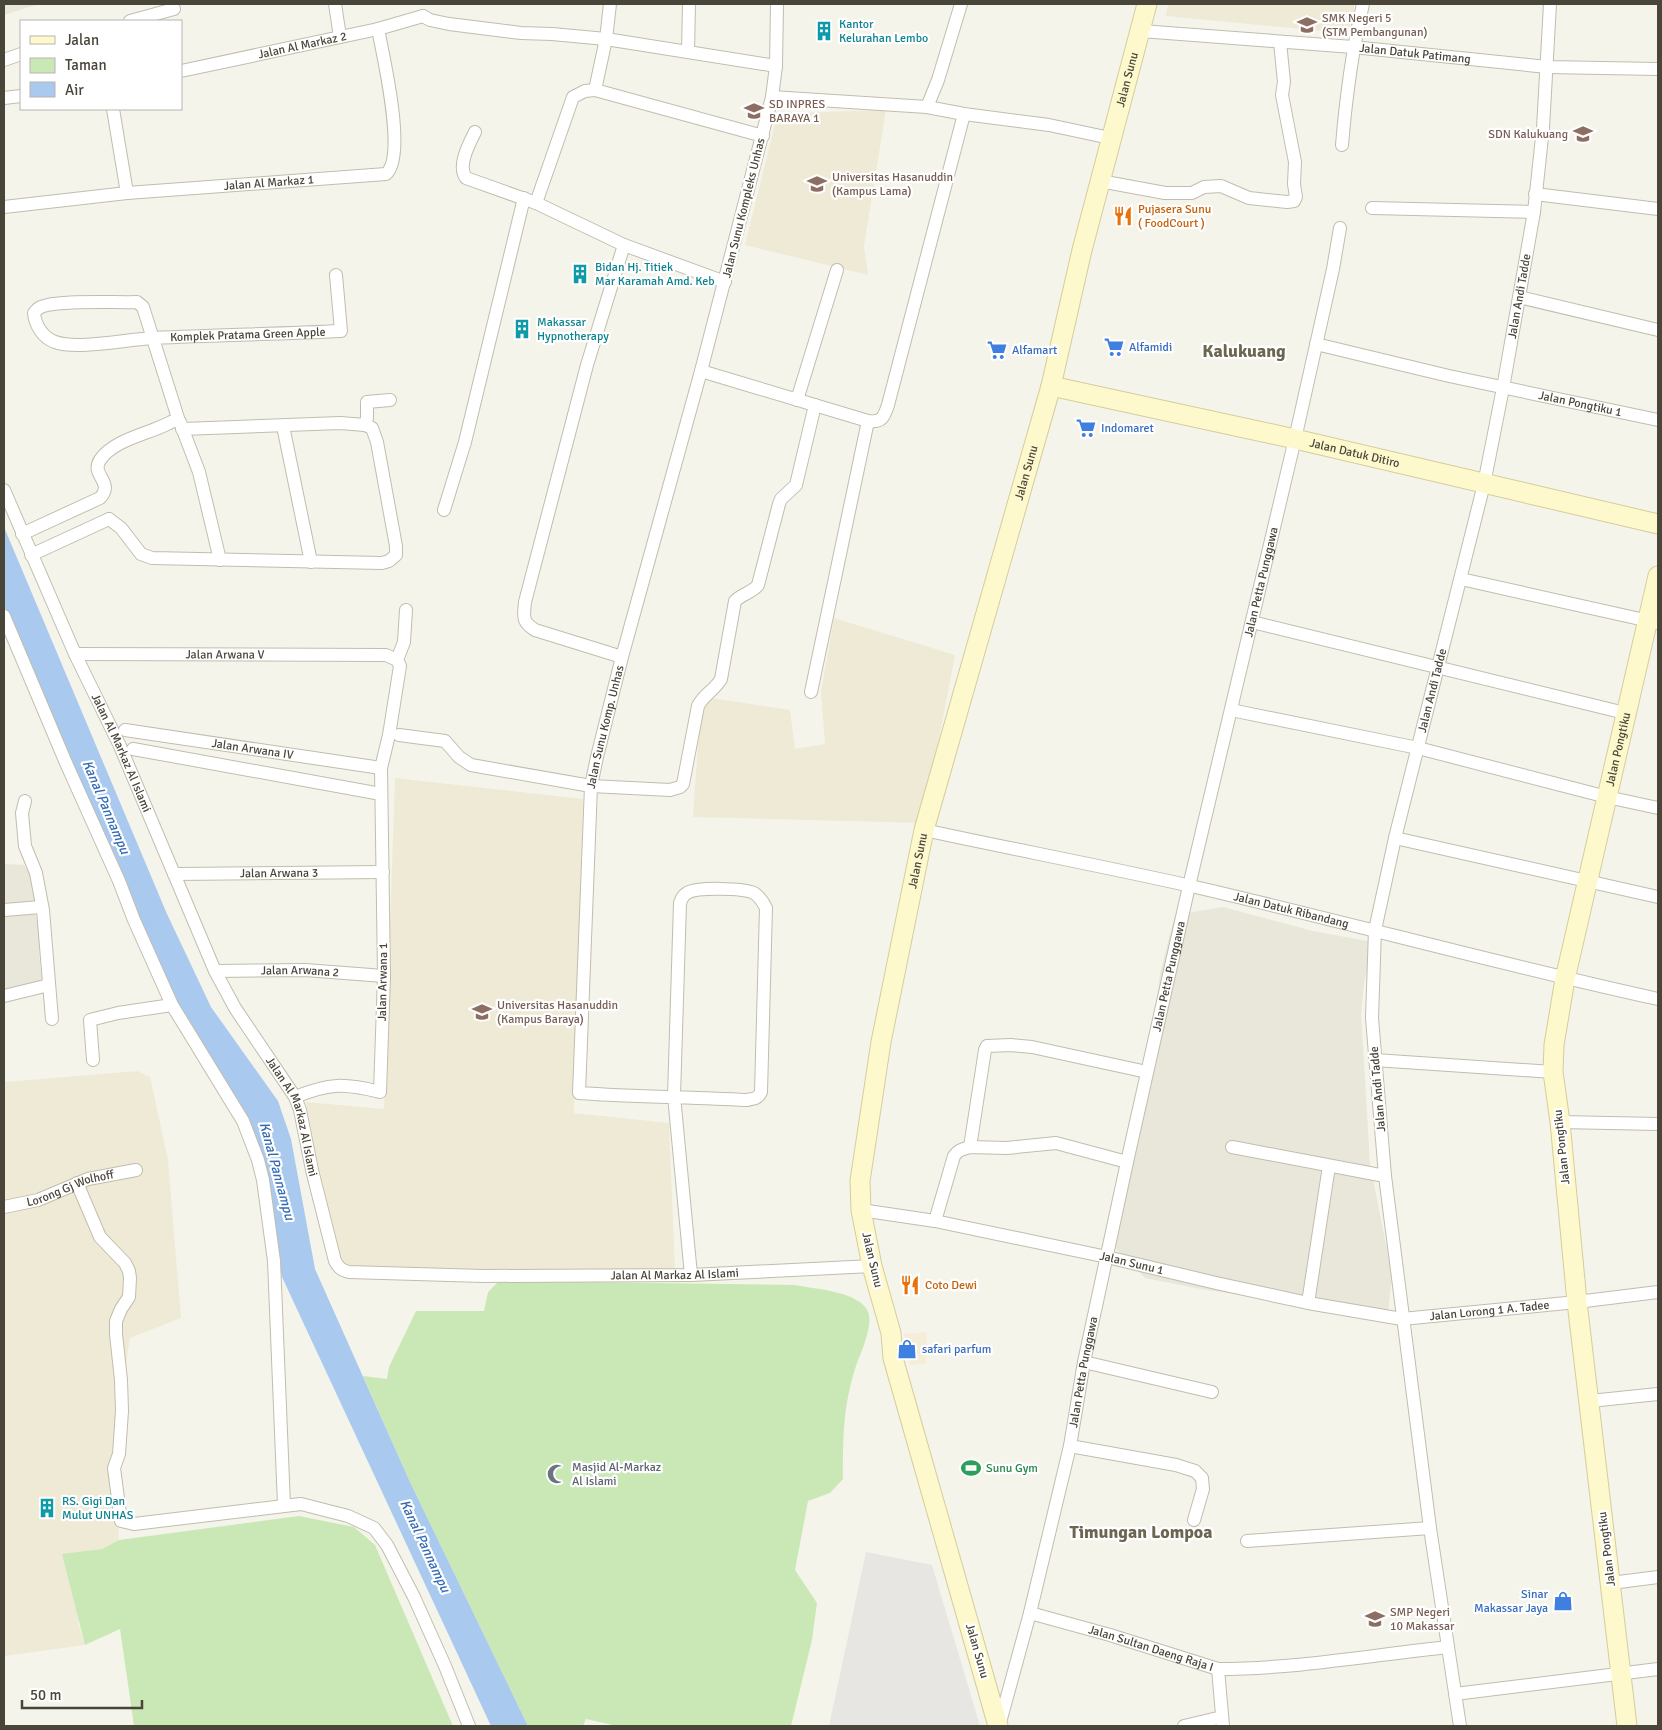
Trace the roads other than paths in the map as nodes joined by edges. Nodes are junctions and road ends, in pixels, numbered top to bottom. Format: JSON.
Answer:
{"nodes":[{"id":1,"x":335,"y":4,"type":"edge"},
{"id":2,"x":610,"y":4,"type":"edge"},
{"id":3,"x":689,"y":4,"type":"edge"},
{"id":4,"x":777,"y":4,"type":"edge"},
{"id":5,"x":960,"y":4,"type":"edge"},
{"id":6,"x":1147,"y":4,"type":"edge"},
{"id":7,"x":1363,"y":4,"type":"edge"},
{"id":8,"x":1550,"y":4,"type":"edge"},
{"id":9,"x":174,"y":9,"type":"dead end"},
{"id":10,"x":423,"y":10,"type":"edge"},
{"id":11,"x":134,"y":20,"type":"edge"},
{"id":12,"x":378,"y":29,"type":"junction"},
{"id":13,"x":1141,"y":31,"type":"junction"},
{"id":14,"x":340,"y":38,"type":"junction"},
{"id":15,"x":606,"y":39,"type":"junction"},
{"id":16,"x":1280,"y":42,"type":"junction"},
{"id":17,"x":1353,"y":47,"type":"junction"},
{"id":18,"x":688,"y":52,"type":"junction"},
{"id":19,"x":20,"y":54,"type":"edge"},
{"id":20,"x":4,"y":60,"type":"edge"},
{"id":21,"x":776,"y":66,"type":"junction"},
{"id":22,"x":1547,"y":67,"type":"junction"},
{"id":23,"x":1658,"y":69,"type":"edge"},
{"id":24,"x":182,"y":71,"type":"edge"},
{"id":25,"x":595,"y":90,"type":"junction"},
{"id":26,"x":20,"y":96,"type":"edge"},
{"id":27,"x":772,"y":97,"type":"junction"},
{"id":28,"x":4,"y":98,"type":"edge"},
{"id":29,"x":927,"y":107,"type":"junction"},
{"id":30,"x":113,"y":110,"type":"edge"},
{"id":31,"x":964,"y":114,"type":"junction"},
{"id":32,"x":474,"y":132,"type":"dead end"},
{"id":33,"x":763,"y":136,"type":"junction"},
{"id":34,"x":1110,"y":138,"type":"junction"},
{"id":35,"x":1342,"y":145,"type":"dead end"},
{"id":36,"x":1100,"y":181,"type":"junction"},
{"id":37,"x":127,"y":193,"type":"junction"},
{"id":38,"x":1535,"y":194,"type":"junction"},
{"id":39,"x":524,"y":198,"type":"junction"},
{"id":40,"x":536,"y":203,"type":"junction"},
{"id":41,"x":4,"y":207,"type":"edge"},
{"id":42,"x":1372,"y":208,"type":"dead end"},
{"id":43,"x":1658,"y":209,"type":"edge"},
{"id":44,"x":1534,"y":212,"type":"junction"},
{"id":45,"x":1340,"y":228,"type":"dead end"},
{"id":46,"x":624,"y":245,"type":"junction"},
{"id":47,"x":837,"y":270,"type":"dead end"},
{"id":48,"x":336,"y":275,"type":"dead end"},
{"id":49,"x":725,"y":282,"type":"junction"},
{"id":50,"x":1519,"y":297,"type":"junction"},
{"id":51,"x":1658,"y":330,"type":"edge"},
{"id":52,"x":153,"y":338,"type":"junction"},
{"id":53,"x":1316,"y":344,"type":"junction"},
{"id":54,"x":701,"y":371,"type":"junction"},
{"id":55,"x":1051,"y":386,"type":"junction"},
{"id":56,"x":1503,"y":388,"type":"junction"},
{"id":57,"x":390,"y":400,"type":"dead end"},
{"id":58,"x":797,"y":400,"type":"junction"},
{"id":59,"x":815,"y":405,"type":"junction"},
{"id":60,"x":1658,"y":420,"type":"edge"},
{"id":61,"x":868,"y":421,"type":"junction"},
{"id":62,"x":180,"y":424,"type":"junction"},
{"id":63,"x":365,"y":425,"type":"junction"},
{"id":64,"x":283,"y":426,"type":"junction"},
{"id":65,"x":1295,"y":439,"type":"junction"},
{"id":66,"x":1484,"y":484,"type":"junction"},
{"id":67,"x":4,"y":490,"type":"edge"},
{"id":68,"x":100,"y":498,"type":"junction"},
{"id":69,"x":444,"y":510,"type":"dead end"},
{"id":70,"x":109,"y":519,"type":"junction"},
{"id":71,"x":1658,"y":524,"type":"edge"},
{"id":72,"x":22,"y":534,"type":"junction"},
{"id":73,"x":31,"y":555,"type":"junction"},
{"id":74,"x":220,"y":560,"type":"junction"},
{"id":75,"x":311,"y":562,"type":"junction"},
{"id":76,"x":1658,"y":576,"type":"edge"},
{"id":77,"x":1461,"y":579,"type":"junction"},
{"id":78,"x":406,"y":610,"type":"dead end"},
{"id":79,"x":4,"y":616,"type":"edge"},
{"id":80,"x":1252,"y":622,"type":"junction"},
{"id":81,"x":1653,"y":622,"type":"edge"},
{"id":82,"x":6,"y":629,"type":"edge"},
{"id":83,"x":75,"y":654,"type":"junction"},
{"id":84,"x":622,"y":657,"type":"junction"},
{"id":85,"x":397,"y":660,"type":"junction"},
{"id":86,"x":1439,"y":667,"type":"junction"},
{"id":87,"x":810,"y":692,"type":"dead end"},
{"id":88,"x":1231,"y":710,"type":"junction"},
{"id":89,"x":1625,"y":713,"type":"junction"},
{"id":90,"x":125,"y":730,"type":"dead end"},
{"id":91,"x":399,"y":736,"type":"dead end"},
{"id":92,"x":133,"y":748,"type":"dead end"},
{"id":93,"x":1418,"y":748,"type":"junction"},
{"id":94,"x":381,"y":768,"type":"junction"},
{"id":95,"x":591,"y":786,"type":"junction"},
{"id":96,"x":382,"y":794,"type":"junction"},
{"id":97,"x":1607,"y":797,"type":"junction"},
{"id":98,"x":25,"y":801,"type":"dead end"},
{"id":99,"x":1658,"y":808,"type":"edge"},
{"id":100,"x":924,"y":830,"type":"junction"},
{"id":101,"x":1395,"y":838,"type":"junction"},
{"id":102,"x":383,"y":872,"type":"junction"},
{"id":103,"x":174,"y":874,"type":"junction"},
{"id":104,"x":1586,"y":882,"type":"junction"},
{"id":105,"x":1189,"y":886,"type":"junction"},
{"id":106,"x":1658,"y":897,"type":"edge"},
{"id":107,"x":41,"y":907,"type":"junction"},
{"id":108,"x":4,"y":910,"type":"edge"},
{"id":109,"x":1375,"y":930,"type":"junction"},
{"id":110,"x":215,"y":971,"type":"junction"},
{"id":111,"x":384,"y":976,"type":"junction"},
{"id":112,"x":1565,"y":978,"type":"junction"},
{"id":113,"x":49,"y":985,"type":"junction"},
{"id":114,"x":4,"y":996,"type":"edge"},
{"id":115,"x":1658,"y":999,"type":"edge"},
{"id":116,"x":172,"y":1005,"type":"junction"},
{"id":117,"x":52,"y":1019,"type":"dead end"},
{"id":118,"x":93,"y":1060,"type":"dead end"},
{"id":119,"x":1374,"y":1060,"type":"junction"},
{"id":120,"x":1147,"y":1072,"type":"junction"},
{"id":121,"x":1553,"y":1072,"type":"junction"},
{"id":122,"x":674,"y":1096,"type":"junction"},
{"id":123,"x":296,"y":1097,"type":"junction"},
{"id":124,"x":1560,"y":1122,"type":"junction"},
{"id":125,"x":1658,"y":1124,"type":"edge"},
{"id":126,"x":1232,"y":1147,"type":"dead end"},
{"id":127,"x":970,"y":1148,"type":"junction"},
{"id":128,"x":1127,"y":1162,"type":"junction"},
{"id":129,"x":1329,"y":1166,"type":"junction"},
{"id":130,"x":136,"y":1170,"type":"dead end"},
{"id":131,"x":1385,"y":1176,"type":"junction"},
{"id":132,"x":77,"y":1183,"type":"junction"},
{"id":133,"x":4,"y":1207,"type":"edge"},
{"id":134,"x":861,"y":1210,"type":"junction"},
{"id":135,"x":935,"y":1221,"type":"junction"},
{"id":136,"x":1107,"y":1257,"type":"junction"},
{"id":137,"x":872,"y":1266,"type":"junction"},
{"id":138,"x":691,"y":1275,"type":"junction"},
{"id":139,"x":1658,"y":1292,"type":"edge"},
{"id":140,"x":1308,"y":1302,"type":"junction"},
{"id":141,"x":1578,"y":1302,"type":"junction"},
{"id":142,"x":1402,"y":1319,"type":"junction"},
{"id":143,"x":1084,"y":1362,"type":"junction"},
{"id":144,"x":1212,"y":1392,"type":"dead end"},
{"id":145,"x":1658,"y":1394,"type":"edge"},
{"id":146,"x":1590,"y":1400,"type":"junction"},
{"id":147,"x":1070,"y":1446,"type":"junction"},
{"id":148,"x":284,"y":1505,"type":"junction"},
{"id":149,"x":1194,"y":1520,"type":"dead end"},
{"id":150,"x":1430,"y":1528,"type":"junction"},
{"id":151,"x":1247,"y":1541,"type":"dead end"},
{"id":152,"x":1658,"y":1577,"type":"edge"},
{"id":153,"x":1611,"y":1583,"type":"junction"},
{"id":154,"x":1030,"y":1613,"type":"junction"},
{"id":155,"x":1448,"y":1647,"type":"junction"},
{"id":156,"x":1218,"y":1669,"type":"junction"},
{"id":157,"x":1658,"y":1669,"type":"edge"},
{"id":158,"x":1620,"y":1674,"type":"junction"},
{"id":159,"x":1455,"y":1694,"type":"junction"},
{"id":160,"x":1222,"y":1722,"type":"edge"},
{"id":161,"x":469,"y":1726,"type":"edge"},
{"id":162,"x":999,"y":1726,"type":"edge"},
{"id":163,"x":1184,"y":1726,"type":"edge"},
{"id":164,"x":1460,"y":1726,"type":"edge"},
{"id":165,"x":1627,"y":1726,"type":"edge"}],
"edges":[{"from":1,"to":14,"type":"street"},
{"from":2,"to":15,"type":"street"},
{"from":3,"to":18,"type":"street"},
{"from":4,"to":21,"type":"street","name":"Jalan Sunu Kompleks Unhas"},
{"from":5,"to":29,"type":"street"},
{"from":6,"to":13,"type":"street","name":"Jalan Sunu"},
{"from":7,"to":17,"type":"street"},
{"from":8,"to":22,"type":"street","name":"Jalan Andi Tadde"},
{"from":9,"to":11,"type":"street"},
{"from":10,"to":12,"type":"street","name":"Jalan Al Markaz 2"},
{"from":10,"to":15,"type":"street"},
{"from":12,"to":14,"type":"street","name":"Jalan Al Markaz 2"},
{"from":12,"to":37,"type":"street","name":"Jalan Al Markaz 1"},
{"from":13,"to":16,"type":"street","name":"Jalan Datuk Patimang"},
{"from":13,"to":34,"type":"street","name":"Jalan Sunu"},
{"from":14,"to":24,"type":"street","name":"Jalan Al Markaz 2"},
{"from":15,"to":18,"type":"street"},
{"from":15,"to":25,"type":"street"},
{"from":16,"to":17,"type":"street","name":"Jalan Datuk Patimang"},
{"from":16,"to":36,"type":"street"},
{"from":17,"to":22,"type":"street","name":"Jalan Datuk Patimang"},
{"from":17,"to":35,"type":"street"},
{"from":18,"to":21,"type":"street"},
{"from":19,"to":20,"type":"street"},
{"from":21,"to":27,"type":"street","name":"Jalan Sunu Kompleks Unhas"},
{"from":22,"to":23,"type":"street","name":"Jalan Datuk Patimang"},
{"from":22,"to":38,"type":"street","name":"Jalan Andi Tadde"},
{"from":25,"to":33,"type":"street"},
{"from":25,"to":40,"type":"street"},
{"from":26,"to":28,"type":"street"},
{"from":27,"to":29,"type":"street"},
{"from":27,"to":33,"type":"street","name":"Jalan Sunu Kompleks Unhas"},
{"from":29,"to":31,"type":"street"},
{"from":30,"to":37,"type":"street"},
{"from":31,"to":34,"type":"street"},
{"from":31,"to":61,"type":"street"},
{"from":32,"to":39,"type":"street"},
{"from":33,"to":49,"type":"street","name":"Jalan Sunu Kompleks Unhas"},
{"from":34,"to":36,"type":"street","name":"Jalan Sunu"},
{"from":36,"to":55,"type":"street","name":"Jalan Sunu"},
{"from":37,"to":41,"type":"street","name":"Jalan Al Markaz 1"},
{"from":38,"to":43,"type":"street"},
{"from":38,"to":44,"type":"street","name":"Jalan Andi Tadde"},
{"from":39,"to":40,"type":"street"},
{"from":39,"to":69,"type":"street"},
{"from":40,"to":46,"type":"street"},
{"from":42,"to":44,"type":"street"},
{"from":44,"to":50,"type":"street","name":"Jalan Andi Tadde"},
{"from":45,"to":53,"type":"street","name":"Jalan Petta Punggawa"},
{"from":46,"to":49,"type":"street"},
{"from":46,"to":84,"type":"street"},
{"from":47,"to":58,"type":"street"},
{"from":48,"to":52,"type":"street","name":"Komplek Pratama Green Apple"},
{"from":49,"to":54,"type":"street","name":"Jalan Sunu Kompleks Unhas"},
{"from":50,"to":51,"type":"street"},
{"from":50,"to":56,"type":"street","name":"Jalan Andi Tadde"},
{"from":52,"to":52,"type":"street","name":"Komplek Pratama Green Apple"},
{"from":52,"to":62,"type":"street","name":"Komplek Pratama Green Apple"},
{"from":53,"to":56,"type":"street","name":"Jalan Pongtiku 1"},
{"from":53,"to":65,"type":"street","name":"Jalan Petta Punggawa"},
{"from":54,"to":58,"type":"street"},
{"from":54,"to":84,"type":"street","name":"Jalan Sunu Komp. Unhas"},
{"from":55,"to":65,"type":"street","name":"Jalan Datuk Ditiro"},
{"from":55,"to":100,"type":"street","name":"Jalan Sunu"},
{"from":56,"to":60,"type":"street","name":"Jalan Pongtiku 1"},
{"from":56,"to":66,"type":"street","name":"Jalan Andi Tadde"},
{"from":57,"to":63,"type":"street"},
{"from":58,"to":59,"type":"street"},
{"from":59,"to":61,"type":"street"},
{"from":59,"to":95,"type":"street"},
{"from":61,"to":87,"type":"street"},
{"from":62,"to":64,"type":"street"},
{"from":62,"to":68,"type":"street"},
{"from":62,"to":74,"type":"street","name":"Komplek Pratama Green Apple"},
{"from":63,"to":64,"type":"street"},
{"from":63,"to":75,"type":"street"},
{"from":64,"to":75,"type":"street"},
{"from":65,"to":66,"type":"street","name":"Jalan Datuk Ditiro"},
{"from":65,"to":80,"type":"street","name":"Jalan Petta Punggawa"},
{"from":66,"to":71,"type":"street","name":"Jalan Datuk Ditiro"},
{"from":66,"to":77,"type":"street","name":"Jalan Andi Tadde"},
{"from":67,"to":72,"type":"street","name":"Jalan Al Markaz Al Islami"},
{"from":68,"to":70,"type":"street"},
{"from":68,"to":72,"type":"street"},
{"from":70,"to":73,"type":"street"},
{"from":70,"to":74,"type":"street"},
{"from":72,"to":73,"type":"street","name":"Jalan Al Markaz Al Islami"},
{"from":73,"to":83,"type":"street","name":"Jalan Al Markaz Al Islami"},
{"from":74,"to":75,"type":"street"},
{"from":76,"to":81,"type":"street","name":"Jalan Pongtiku"},
{"from":77,"to":81,"type":"street"},
{"from":77,"to":86,"type":"street","name":"Jalan Andi Tadde"},
{"from":78,"to":85,"type":"street","name":"Jalan Arwana 1"},
{"from":79,"to":82,"type":"street"},
{"from":80,"to":86,"type":"street"},
{"from":80,"to":88,"type":"street","name":"Jalan Petta Punggawa"},
{"from":81,"to":89,"type":"street","name":"Jalan Pongtiku"},
{"from":82,"to":116,"type":"street"},
{"from":83,"to":85,"type":"street","name":"Jalan Arwana V"},
{"from":83,"to":103,"type":"street","name":"Jalan Al Markaz Al Islami"},
{"from":84,"to":95,"type":"street","name":"Jalan Sunu Komp. Unhas"},
{"from":85,"to":94,"type":"street","name":"Jalan Arwana 1"},
{"from":86,"to":89,"type":"street"},
{"from":86,"to":93,"type":"street","name":"Jalan Andi Tadde"},
{"from":88,"to":93,"type":"street"},
{"from":88,"to":105,"type":"street","name":"Jalan Petta Punggawa"},
{"from":89,"to":97,"type":"street","name":"Jalan Pongtiku"},
{"from":90,"to":94,"type":"street","name":"Jalan Arwana IV"},
{"from":91,"to":95,"type":"street"},
{"from":92,"to":96,"type":"street"},
{"from":93,"to":97,"type":"street"},
{"from":93,"to":101,"type":"street","name":"Jalan Andi Tadde"},
{"from":94,"to":96,"type":"street","name":"Jalan Arwana 1"},
{"from":95,"to":122,"type":"street","name":"Jalan Sunu Komp. Unhas"},
{"from":96,"to":102,"type":"street","name":"Jalan Arwana 1"},
{"from":97,"to":99,"type":"street"},
{"from":97,"to":104,"type":"street","name":"Jalan Pongtiku"},
{"from":98,"to":107,"type":"street"},
{"from":100,"to":105,"type":"street","name":"Jalan Datuk Ribandang"},
{"from":100,"to":134,"type":"street","name":"Jalan Sunu"},
{"from":101,"to":104,"type":"street"},
{"from":101,"to":109,"type":"street","name":"Jalan Andi Tadde"},
{"from":102,"to":103,"type":"street","name":"Jalan Arwana 3"},
{"from":102,"to":111,"type":"street","name":"Jalan Arwana 1"},
{"from":103,"to":110,"type":"street","name":"Jalan Al Markaz Al Islami"},
{"from":104,"to":106,"type":"street"},
{"from":104,"to":112,"type":"street","name":"Jalan Pongtiku"},
{"from":105,"to":109,"type":"street","name":"Jalan Datuk Ribandang"},
{"from":105,"to":120,"type":"street","name":"Jalan Petta Punggawa"},
{"from":107,"to":108,"type":"street"},
{"from":107,"to":113,"type":"street"},
{"from":109,"to":112,"type":"street","name":"Jalan Datuk Ribandang"},
{"from":109,"to":119,"type":"street","name":"Jalan Andi Tadde"},
{"from":110,"to":111,"type":"street","name":"Jalan Arwana 2"},
{"from":110,"to":123,"type":"street","name":"Jalan Al Markaz Al Islami"},
{"from":111,"to":123,"type":"street","name":"Jalan Arwana 1"},
{"from":112,"to":115,"type":"street","name":"Jalan Datuk Ribandang"},
{"from":112,"to":121,"type":"street","name":"Jalan Pongtiku"},
{"from":113,"to":114,"type":"street"},
{"from":113,"to":117,"type":"street"},
{"from":116,"to":118,"type":"street"},
{"from":116,"to":148,"type":"street"},
{"from":119,"to":121,"type":"street"},
{"from":119,"to":131,"type":"street","name":"Jalan Andi Tadde"},
{"from":120,"to":127,"type":"street"},
{"from":120,"to":128,"type":"street","name":"Jalan Petta Punggawa"},
{"from":121,"to":124,"type":"street","name":"Jalan Pongtiku"},
{"from":122,"to":122,"type":"street"},
{"from":122,"to":138,"type":"street"},
{"from":123,"to":138,"type":"street","name":"Jalan Al Markaz Al Islami"},
{"from":124,"to":125,"type":"street"},
{"from":124,"to":141,"type":"street","name":"Jalan Pongtiku"},
{"from":126,"to":129,"type":"street"},
{"from":127,"to":128,"type":"street"},
{"from":127,"to":135,"type":"street"},
{"from":128,"to":136,"type":"street","name":"Jalan Petta Punggawa"},
{"from":129,"to":131,"type":"street"},
{"from":129,"to":140,"type":"street"},
{"from":130,"to":132,"type":"street","name":"Lorong Gj Wolhoff"},
{"from":131,"to":142,"type":"street","name":"Jalan Andi Tadde"},
{"from":132,"to":133,"type":"street","name":"Lorong Gj Wolhoff"},
{"from":132,"to":148,"type":"street"},
{"from":134,"to":135,"type":"street","name":"Jalan Sunu 1"},
{"from":134,"to":137,"type":"street","name":"Jalan Sunu"},
{"from":135,"to":136,"type":"street","name":"Jalan Sunu 1"},
{"from":136,"to":140,"type":"street","name":"Jalan Sunu 1"},
{"from":136,"to":143,"type":"street","name":"Jalan Petta Punggawa"},
{"from":137,"to":138,"type":"street","name":"Jalan Al Markaz Al Islami"},
{"from":137,"to":162,"type":"street","name":"Jalan Sunu"},
{"from":139,"to":141,"type":"street","name":"Jalan Lorong 1 A. Tadee"},
{"from":140,"to":142,"type":"street","name":"Jalan Sunu 1"},
{"from":141,"to":142,"type":"street","name":"Jalan Lorong 1 A. Tadee"},
{"from":141,"to":146,"type":"street","name":"Jalan Pongtiku"},
{"from":142,"to":150,"type":"street","name":"Jalan Andi Tadde"},
{"from":143,"to":144,"type":"street"},
{"from":143,"to":147,"type":"street","name":"Jalan Petta Punggawa"},
{"from":145,"to":146,"type":"street"},
{"from":146,"to":153,"type":"street","name":"Jalan Pongtiku"},
{"from":147,"to":149,"type":"street"},
{"from":147,"to":154,"type":"street","name":"Jalan Petta Punggawa"},
{"from":148,"to":161,"type":"street"},
{"from":150,"to":151,"type":"street"},
{"from":150,"to":155,"type":"street","name":"Jalan Andi Tadde"},
{"from":152,"to":153,"type":"street"},
{"from":153,"to":158,"type":"street","name":"Jalan Pongtiku"},
{"from":154,"to":156,"type":"street","name":"Jalan Sultan Daeng Raja I"},
{"from":154,"to":162,"type":"street","name":"Jalan Petta Punggawa"},
{"from":155,"to":156,"type":"street"},
{"from":155,"to":159,"type":"street","name":"Jalan Andi Tadde"},
{"from":156,"to":160,"type":"street","name":"Jalan Sultan Daeng Raja I"},
{"from":157,"to":158,"type":"street"},
{"from":158,"to":159,"type":"street"},
{"from":158,"to":165,"type":"street","name":"Jalan Pongtiku"},
{"from":159,"to":164,"type":"street","name":"Jalan Andi Tadde"},
{"from":160,"to":163,"type":"street"}]}
